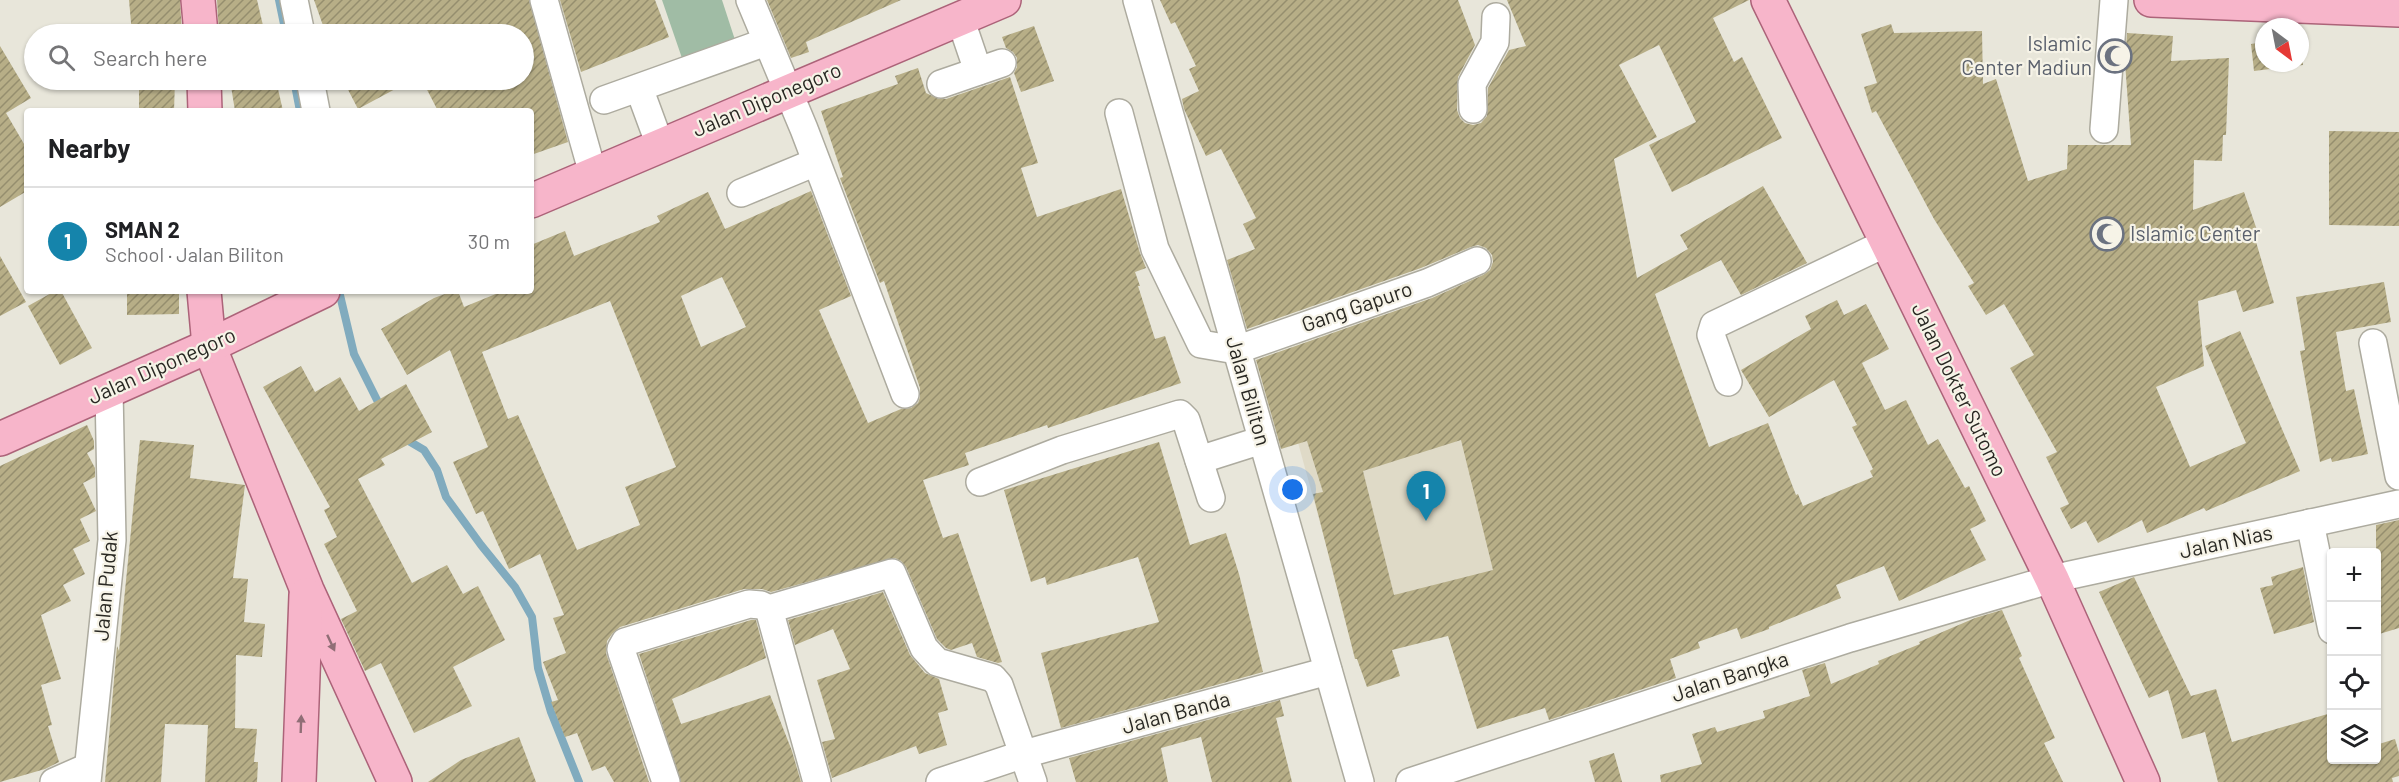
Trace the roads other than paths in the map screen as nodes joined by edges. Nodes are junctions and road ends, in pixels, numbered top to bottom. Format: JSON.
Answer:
{"nodes":[{"id":1,"x":198,"y":0,"type":"edge"},
{"id":2,"x":294,"y":0,"type":"edge"},
{"id":3,"x":544,"y":0,"type":"edge"},
{"id":4,"x":750,"y":0,"type":"edge"},
{"id":5,"x":1004,"y":0,"type":"edge"},
{"id":6,"x":1137,"y":0,"type":"edge"},
{"id":7,"x":1768,"y":0,"type":"edge"},
{"id":8,"x":2114,"y":0,"type":"edge"},
{"id":9,"x":2151,"y":0,"type":"edge"},
{"id":10,"x":2248,"y":2,"type":"edge"},
{"id":11,"x":2399,"y":10,"type":"edge"},
{"id":12,"x":960,"y":18,"type":"junction"},
{"id":13,"x":1497,"y":18,"type":"edge"},
{"id":14,"x":200,"y":24,"type":"edge"},
{"id":15,"x":299,"y":24,"type":"edge"},
{"id":16,"x":766,"y":42,"type":"junction"},
{"id":17,"x":941,"y":84,"type":"dead end"},
{"id":18,"x":639,"y":88,"type":"junction"},
{"id":19,"x":204,"y":90,"type":"edge"},
{"id":20,"x":312,"y":90,"type":"edge"},
{"id":21,"x":786,"y":92,"type":"junction"},
{"id":22,"x":604,"y":100,"type":"dead end"},
{"id":23,"x":205,"y":108,"type":"edge"},
{"id":24,"x":315,"y":108,"type":"edge"},
{"id":25,"x":1473,"y":109,"type":"dead end"},
{"id":26,"x":1119,"y":113,"type":"dead end"},
{"id":27,"x":2104,"y":129,"type":"dead end"},
{"id":28,"x":660,"y":146,"type":"junction"},
{"id":29,"x":816,"y":162,"type":"junction"},
{"id":30,"x":594,"y":174,"type":"junction"},
{"id":31,"x":741,"y":193,"type":"dead end"},
{"id":32,"x":534,"y":200,"type":"edge"},
{"id":33,"x":1886,"y":243,"type":"junction"},
{"id":34,"x":1477,"y":261,"type":"dead end"},
{"id":35,"x":204,"y":294,"type":"edge"},
{"id":36,"x":318,"y":294,"type":"edge"},
{"id":37,"x":2373,"y":343,"type":"dead end"},
{"id":38,"x":208,"y":346,"type":"junction"},
{"id":39,"x":1236,"y":350,"type":"junction"},
{"id":40,"x":1728,"y":382,"type":"dead end"},
{"id":41,"x":109,"y":390,"type":"junction"},
{"id":42,"x":905,"y":394,"type":"dead end"},
{"id":43,"x":0,"y":439,"type":"edge"},
{"id":44,"x":1262,"y":440,"type":"junction"},
{"id":45,"x":1199,"y":460,"type":"junction"},
{"id":46,"x":2399,"y":476,"type":"edge"},
{"id":47,"x":980,"y":482,"type":"dead end"},
{"id":48,"x":1211,"y":498,"type":"dead end"},
{"id":49,"x":2399,"y":504,"type":"edge"},
{"id":50,"x":2310,"y":523,"type":"junction"},
{"id":51,"x":2052,"y":579,"type":"junction"},
{"id":52,"x":307,"y":590,"type":"junction"},
{"id":53,"x":769,"y":609,"type":"junction"},
{"id":54,"x":2327,"y":610,"type":"edge"},
{"id":55,"x":1328,"y":672,"type":"junction"},
{"id":56,"x":1024,"y":754,"type":"junction"},
{"id":57,"x":88,"y":774,"type":"edge"},
{"id":58,"x":54,"y":782,"type":"edge"},
{"id":59,"x":299,"y":782,"type":"edge"},
{"id":60,"x":395,"y":782,"type":"edge"},
{"id":61,"x":666,"y":782,"type":"edge"},
{"id":62,"x":817,"y":782,"type":"edge"},
{"id":63,"x":940,"y":782,"type":"edge"},
{"id":64,"x":1033,"y":782,"type":"edge"},
{"id":65,"x":1360,"y":782,"type":"edge"},
{"id":66,"x":1410,"y":782,"type":"edge"},
{"id":67,"x":2143,"y":782,"type":"edge"}],
"edges":[{"from":1,"to":14,"type":"main road"},
{"from":2,"to":15,"type":"street"},
{"from":3,"to":30,"type":"street"},
{"from":4,"to":16,"type":"street"},
{"from":5,"to":12,"type":"main road","name":"Jalan Diponegoro"},
{"from":6,"to":39,"type":"street","name":"Jalan Biliton"},
{"from":7,"to":33,"type":"main road","name":"Jalan Dokter Sutomo"},
{"from":8,"to":27,"type":"street"},
{"from":9,"to":10,"type":"main road"},
{"from":10,"to":11,"type":"main road"},
{"from":12,"to":17,"type":"street"},
{"from":12,"to":21,"type":"main road","name":"Jalan Diponegoro"},
{"from":13,"to":25,"type":"street"},
{"from":16,"to":18,"type":"street"},
{"from":16,"to":21,"type":"street"},
{"from":18,"to":22,"type":"street"},
{"from":18,"to":28,"type":"street"},
{"from":19,"to":23,"type":"main road"},
{"from":20,"to":24,"type":"street"},
{"from":21,"to":28,"type":"main road","name":"Jalan Diponegoro"},
{"from":21,"to":29,"type":"street"},
{"from":26,"to":39,"type":"street"},
{"from":28,"to":30,"type":"main road","name":"Jalan Diponegoro"},
{"from":29,"to":31,"type":"street"},
{"from":29,"to":42,"type":"street"},
{"from":30,"to":32,"type":"main road","name":"Jalan Diponegoro"},
{"from":33,"to":40,"type":"street"},
{"from":33,"to":51,"type":"main road","name":"Jalan Dokter Sutomo"},
{"from":34,"to":39,"type":"street","name":"Gang Gapuro"},
{"from":35,"to":38,"type":"main road"},
{"from":36,"to":38,"type":"main road","name":"Jalan Diponegoro"},
{"from":37,"to":46,"type":"street"},
{"from":38,"to":41,"type":"main road","name":"Jalan Diponegoro"},
{"from":38,"to":52,"type":"main road"},
{"from":39,"to":44,"type":"street","name":"Jalan Biliton"},
{"from":41,"to":43,"type":"main road","name":"Jalan Diponegoro"},
{"from":41,"to":57,"type":"street","name":"Jalan Pudak"},
{"from":44,"to":45,"type":"street"},
{"from":44,"to":55,"type":"street","name":"Jalan Biliton"},
{"from":45,"to":47,"type":"street"},
{"from":45,"to":48,"type":"street"},
{"from":49,"to":50,"type":"street","name":"Jalan Nias"},
{"from":50,"to":51,"type":"street","name":"Jalan Nias"},
{"from":50,"to":54,"type":"street"},
{"from":51,"to":66,"type":"street","name":"Jalan Bangka"},
{"from":51,"to":67,"type":"main road","name":"Jalan Dokter Sutomo"},
{"from":59,"to":52,"type":"main road","one_way":true},
{"from":52,"to":60,"type":"main road","one_way":true},
{"from":53,"to":56,"type":"street"},
{"from":53,"to":61,"type":"street"},
{"from":53,"to":62,"type":"street"},
{"from":55,"to":56,"type":"street","name":"Jalan Banda"},
{"from":55,"to":65,"type":"street","name":"Jalan Biliton"},
{"from":56,"to":63,"type":"street","name":"Jalan Banda"},
{"from":56,"to":64,"type":"street"},
{"from":57,"to":58,"type":"street"}]}
